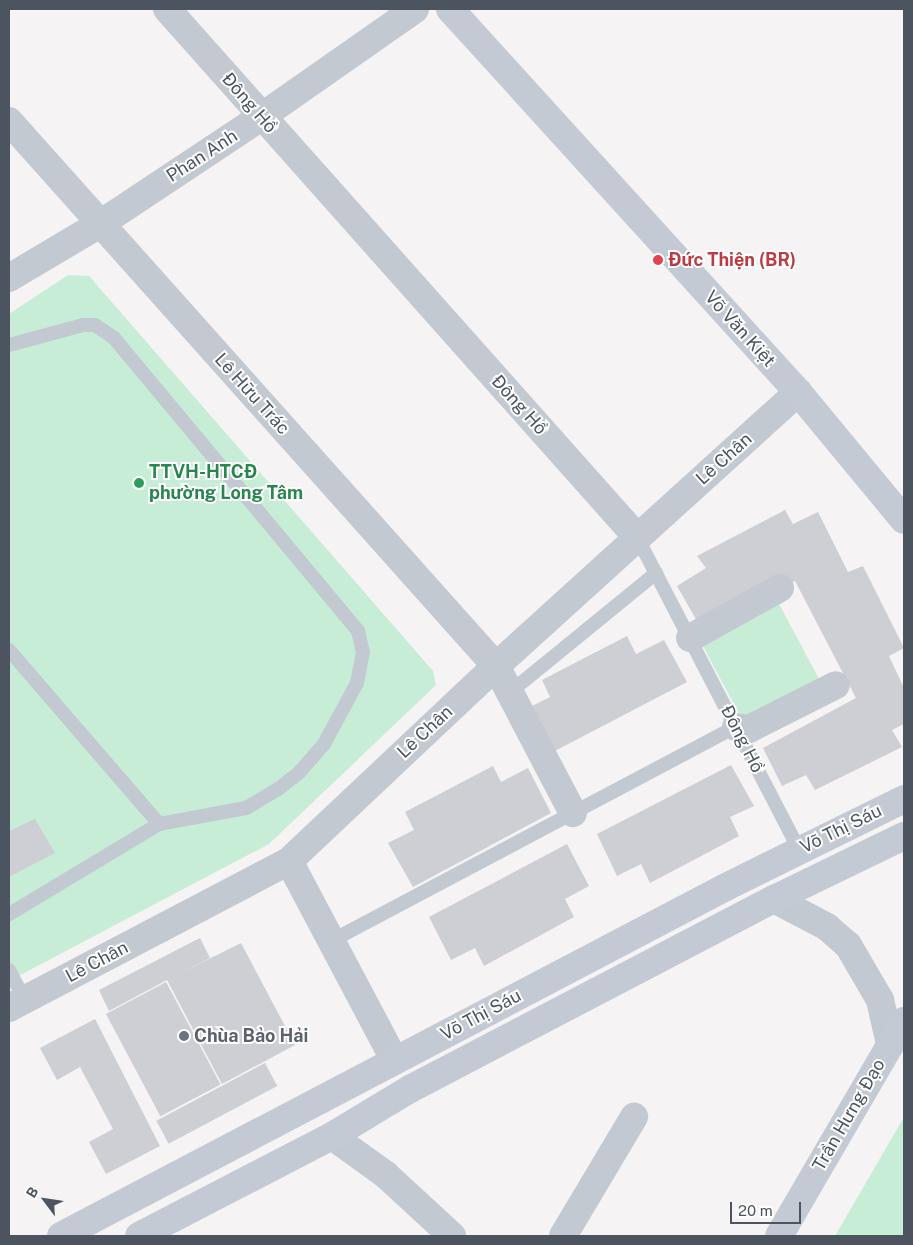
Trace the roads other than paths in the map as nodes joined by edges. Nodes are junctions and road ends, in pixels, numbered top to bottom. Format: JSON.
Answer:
{"nodes":[{"id":1,"x":167,"y":9,"type":"edge"},
{"id":2,"x":415,"y":9,"type":"edge"},
{"id":3,"x":450,"y":9,"type":"edge"},
{"id":4,"x":261,"y":117,"type":"junction"},
{"id":5,"x":9,"y":121,"type":"edge"},
{"id":6,"x":100,"y":224,"type":"junction"},
{"id":7,"x":9,"y":278,"type":"edge"},
{"id":8,"x":9,"y":345,"type":"edge"},
{"id":9,"x":798,"y":392,"type":"junction"},
{"id":10,"x":904,"y":520,"type":"edge"},
{"id":11,"x":637,"y":537,"type":"junction"},
{"id":12,"x":656,"y":573,"type":"junction"},
{"id":13,"x":780,"y":588,"type":"dead end"},
{"id":14,"x":690,"y":638,"type":"junction"},
{"id":15,"x":9,"y":650,"type":"edge"},
{"id":16,"x":496,"y":666,"type":"junction"},
{"id":17,"x":836,"y":685,"type":"dead end"},
{"id":18,"x":509,"y":693,"type":"junction"},
{"id":19,"x":736,"y":727,"type":"junction"},
{"id":20,"x":904,"y":799,"type":"edge"},
{"id":21,"x":572,"y":813,"type":"junction"},
{"id":22,"x":159,"y":824,"type":"junction"},
{"id":23,"x":904,"y":836,"type":"edge"},
{"id":24,"x":799,"y":849,"type":"junction"},
{"id":25,"x":289,"y":861,"type":"junction"},
{"id":26,"x":774,"y":899,"type":"junction"},
{"id":27,"x":9,"y":914,"type":"edge"},
{"id":28,"x":331,"y":941,"type":"junction"},
{"id":29,"x":9,"y":970,"type":"edge"},
{"id":30,"x":17,"y":1004,"type":"edge"},
{"id":31,"x":904,"y":1021,"type":"edge"},
{"id":32,"x":890,"y":1044,"type":"junction"},
{"id":33,"x":395,"y":1061,"type":"junction"},
{"id":34,"x":634,"y":1117,"type":"dead end"},
{"id":35,"x":332,"y":1136,"type":"junction"},
{"id":36,"x":61,"y":1236,"type":"edge"},
{"id":37,"x":139,"y":1236,"type":"edge"},
{"id":38,"x":452,"y":1236,"type":"edge"},
{"id":39,"x":563,"y":1236,"type":"edge"},
{"id":40,"x":779,"y":1236,"type":"edge"}],
"edges":[{"from":1,"to":4,"type":"street","name":"Đông Hồ"},
{"from":2,"to":4,"type":"street","name":"Phan Anh"},
{"from":3,"to":9,"type":"main road","name":"Võ Văn Kiệt"},
{"from":4,"to":6,"type":"street","name":"Phan Anh"},
{"from":4,"to":11,"type":"street","name":"Đông Hồ"},
{"from":5,"to":6,"type":"street","name":"Lê Hữu Trác"},
{"from":6,"to":7,"type":"street","name":"Phan Anh"},
{"from":6,"to":16,"type":"street","name":"Lê Hữu Trác"},
{"from":8,"to":22,"type":"lane"},
{"from":9,"to":10,"type":"main road","name":"Võ Văn Kiệt"},
{"from":9,"to":11,"type":"street","name":"Lê Chân"},
{"from":11,"to":12,"type":"lane","name":"Đông Hồ"},
{"from":11,"to":16,"type":"street","name":"Lê Chân"},
{"from":12,"to":14,"type":"lane","name":"Đông Hồ"},
{"from":12,"to":18,"type":"lane"},
{"from":13,"to":14,"type":"street"},
{"from":14,"to":19,"type":"lane","name":"Đông Hồ"},
{"from":15,"to":22,"type":"lane"},
{"from":16,"to":18,"type":"street","name":"Lê Hữu Trác"},
{"from":16,"to":25,"type":"street","name":"Lê Chân"},
{"from":17,"to":19,"type":"street"},
{"from":18,"to":21,"type":"street","name":"Lê Hữu Trác"},
{"from":19,"to":21,"type":"lane"},
{"from":19,"to":24,"type":"lane","name":"Đông Hồ"},
{"from":20,"to":24,"type":"main road","name":"Võ Thị Sáu"},
{"from":21,"to":28,"type":"lane"},
{"from":22,"to":27,"type":"lane"},
{"from":23,"to":26,"type":"main road","name":"Võ Thị Sáu"},
{"from":24,"to":33,"type":"main road","name":"Võ Thị Sáu"},
{"from":25,"to":28,"type":"street"},
{"from":25,"to":30,"type":"street","name":"Lê Chân"},
{"from":26,"to":32,"type":"street"},
{"from":26,"to":35,"type":"main road","name":"Võ Thị Sáu"},
{"from":28,"to":33,"type":"street"},
{"from":29,"to":30,"type":"lane"},
{"from":31,"to":32,"type":"main road","name":"Trần Hưng Đạo"},
{"from":32,"to":40,"type":"main road","name":"Trần Hưng Đạo"},
{"from":33,"to":36,"type":"main road","name":"Võ Thị Sáu"},
{"from":34,"to":39,"type":"street"},
{"from":35,"to":37,"type":"main road","name":"Võ Thị Sáu"},
{"from":35,"to":38,"type":"street"}]}
